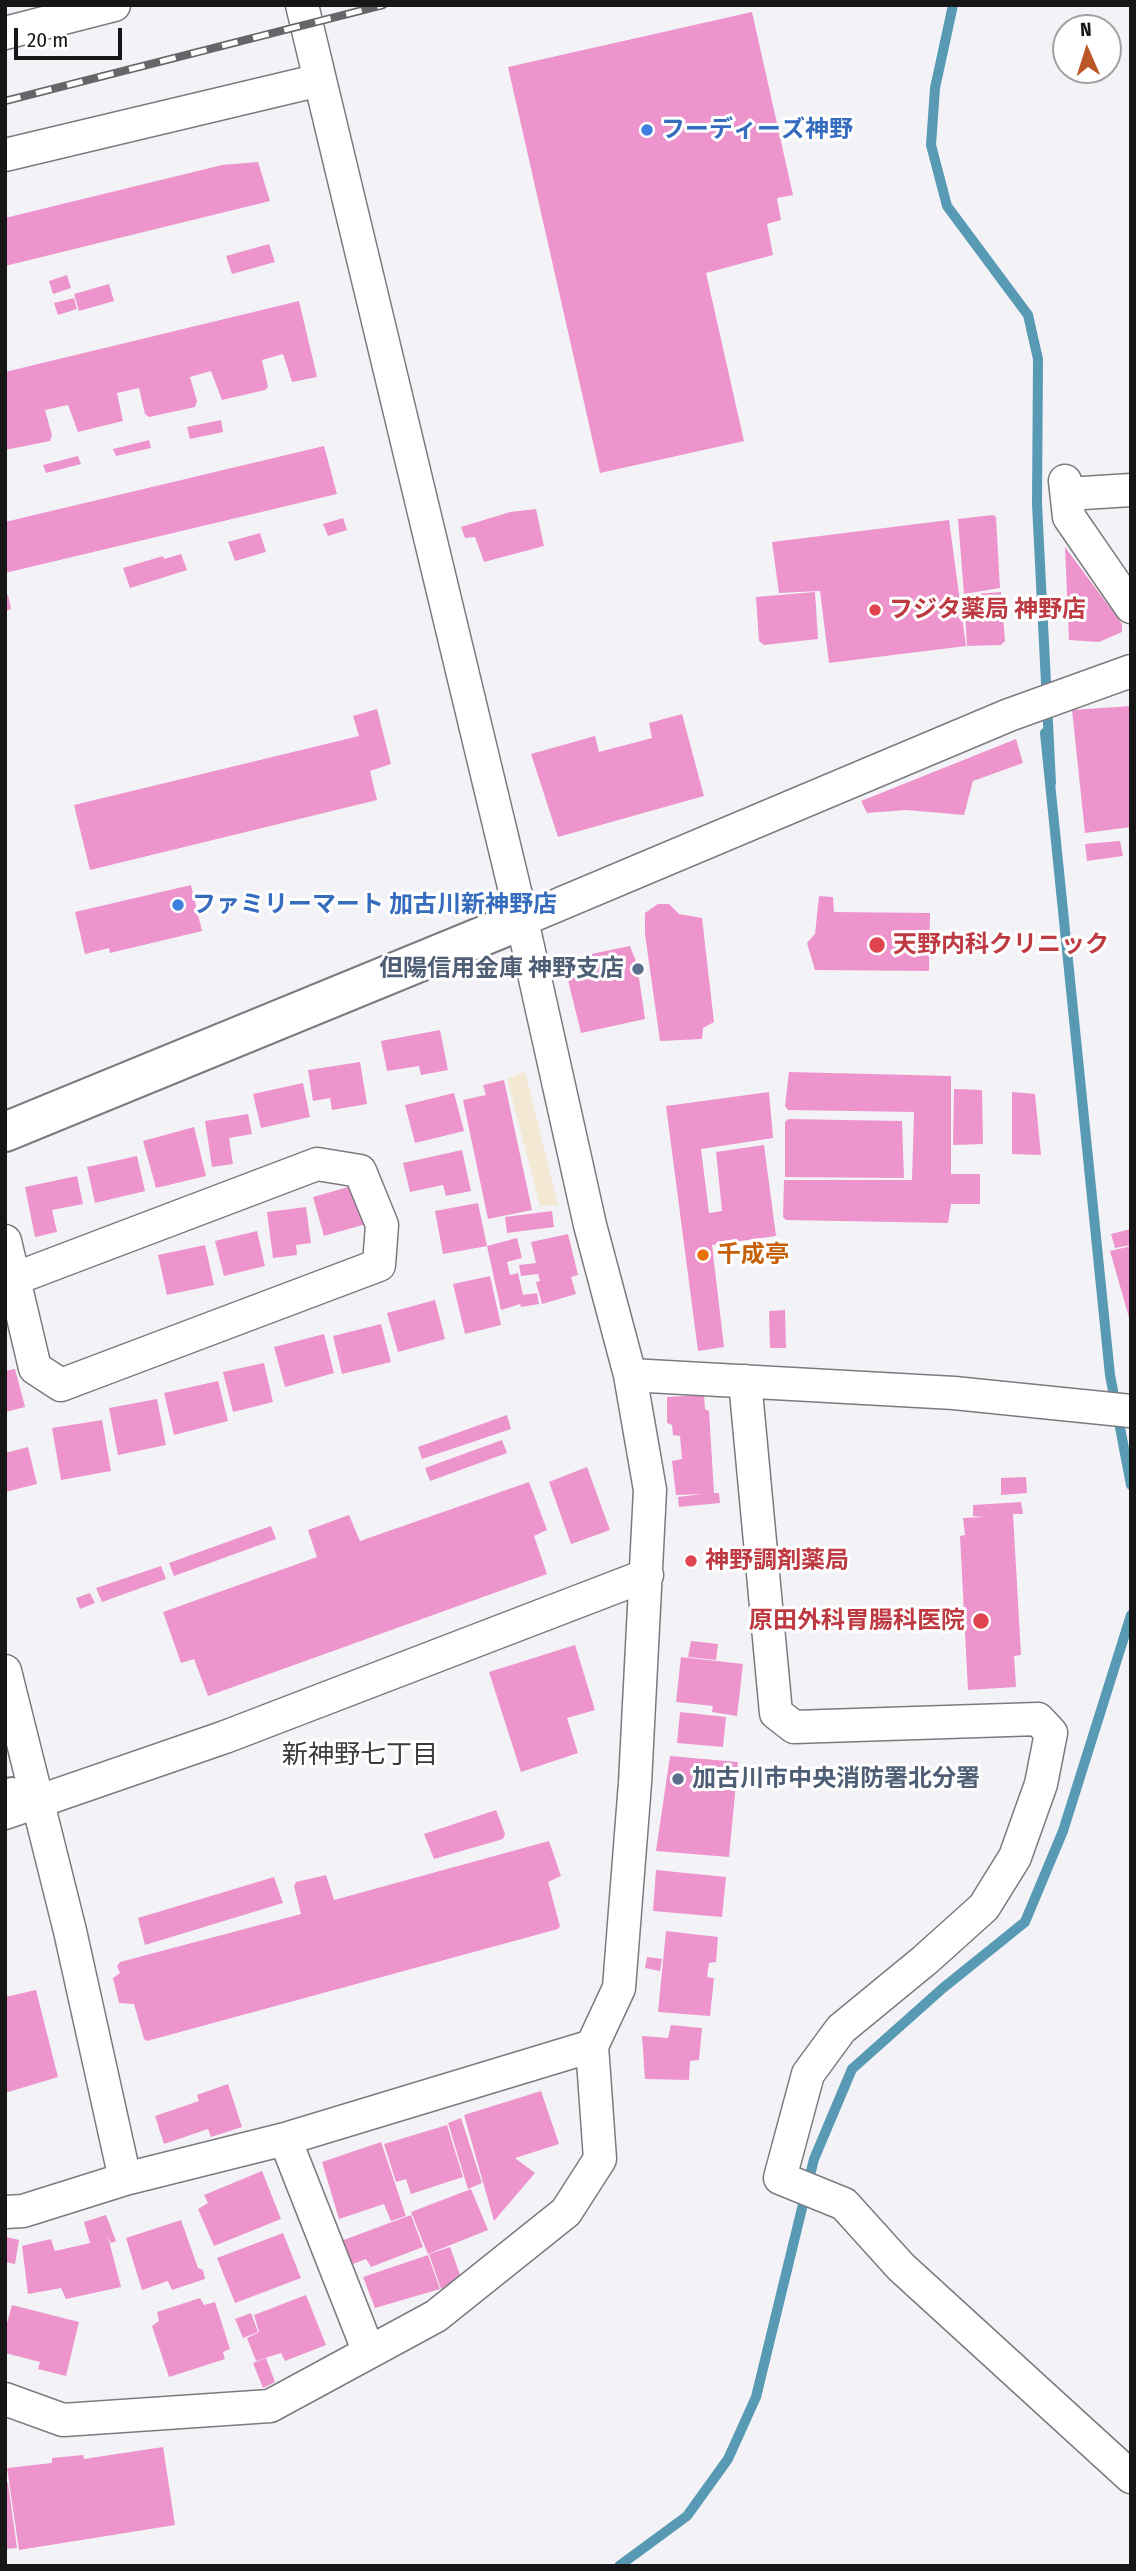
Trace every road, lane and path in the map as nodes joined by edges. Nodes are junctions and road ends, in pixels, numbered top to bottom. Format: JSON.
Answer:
{"nodes":[{"id":1,"x":114,"y":5,"type":"edge"},
{"id":2,"x":302,"y":5,"type":"edge"},
{"id":3,"x":5,"y":33,"type":"edge"},
{"id":4,"x":320,"y":80,"type":"junction"},
{"id":5,"x":5,"y":155,"type":"edge"},
{"id":6,"x":1131,"y":490,"type":"edge"},
{"id":7,"x":1131,"y":607,"type":"edge"},
{"id":8,"x":1131,"y":671,"type":"edge"},
{"id":9,"x":522,"y":920,"type":"junction"},
{"id":10,"x":5,"y":1132,"type":"edge"},
{"id":11,"x":5,"y":1241,"type":"edge"},
{"id":12,"x":14,"y":1279,"type":"junction"},
{"id":13,"x":629,"y":1374,"type":"junction"},
{"id":14,"x":745,"y":1381,"type":"junction"},
{"id":15,"x":1131,"y":1411,"type":"edge"},
{"id":16,"x":648,"y":1575,"type":"junction"},
{"id":17,"x":5,"y":1671,"type":"edge"},
{"id":18,"x":16,"y":1804,"type":"edge"},
{"id":19,"x":592,"y":2046,"type":"junction"},
{"id":20,"x":285,"y":2139,"type":"junction"},
{"id":21,"x":125,"y":2179,"type":"junction"},
{"id":22,"x":5,"y":2212,"type":"edge"},
{"id":23,"x":368,"y":2350,"type":"junction"},
{"id":24,"x":5,"y":2399,"type":"edge"},
{"id":25,"x":1131,"y":2477,"type":"edge"}],
"edges":[{"from":1,"to":3,"type":"street"},
{"from":2,"to":4,"type":"street"},
{"from":4,"to":5,"type":"street"},
{"from":4,"to":9,"type":"street"},
{"from":6,"to":7,"type":"street"},
{"from":8,"to":9,"type":"street"},
{"from":9,"to":10,"type":"street"},
{"from":9,"to":13,"type":"street"},
{"from":11,"to":12,"type":"street"},
{"from":12,"to":12,"type":"street"},
{"from":13,"to":14,"type":"street"},
{"from":13,"to":16,"type":"street"},
{"from":14,"to":15,"type":"street"},
{"from":14,"to":25,"type":"street"},
{"from":16,"to":18,"type":"street"},
{"from":16,"to":19,"type":"street"},
{"from":17,"to":18,"type":"street"},
{"from":18,"to":21,"type":"street"},
{"from":19,"to":20,"type":"street"},
{"from":19,"to":23,"type":"street"},
{"from":20,"to":21,"type":"street"},
{"from":20,"to":23,"type":"street"},
{"from":21,"to":22,"type":"street"},
{"from":23,"to":24,"type":"street"}]}
